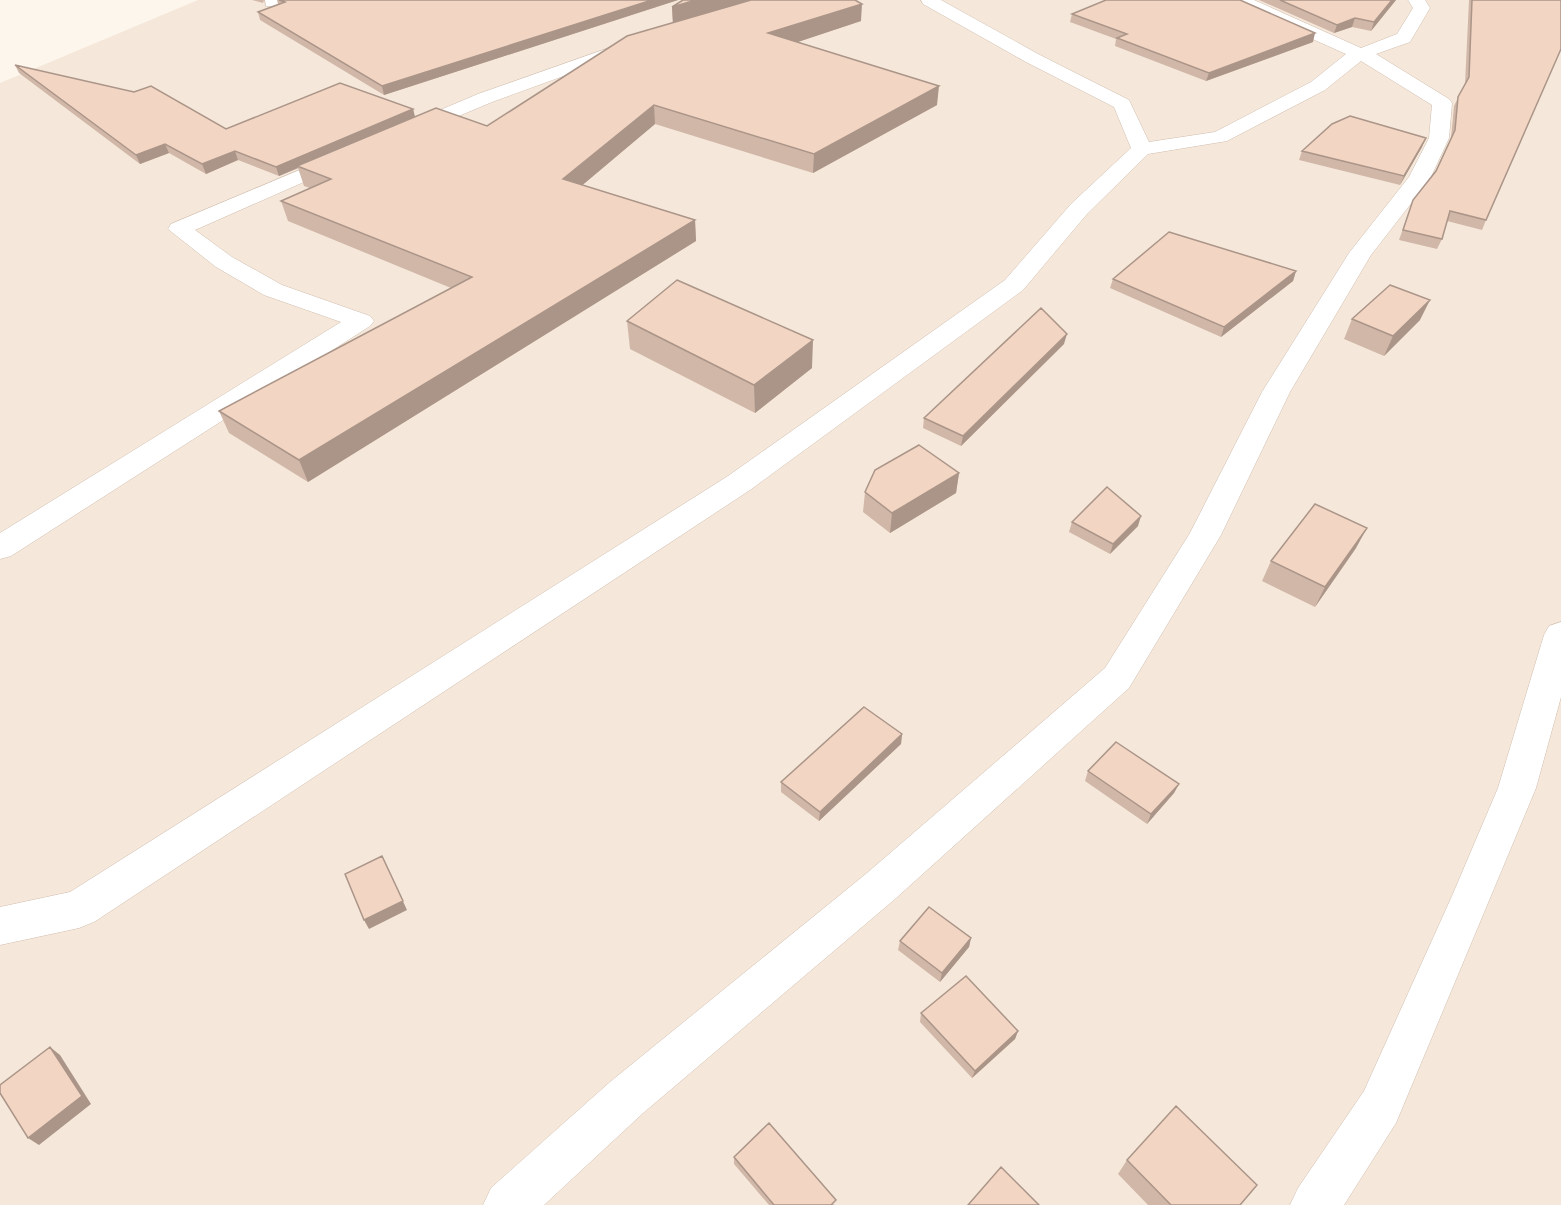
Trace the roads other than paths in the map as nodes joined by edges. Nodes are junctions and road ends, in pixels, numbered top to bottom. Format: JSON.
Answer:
{"nodes":[{"id":1,"x":929,"y":0,"type":"edge"},
{"id":2,"x":1240,"y":0,"type":"edge"},
{"id":3,"x":1416,"y":0,"type":"edge"},
{"id":4,"x":662,"y":36,"type":"edge"},
{"id":5,"x":1358,"y":55,"type":"junction"},
{"id":6,"x":386,"y":139,"type":"edge"},
{"id":7,"x":364,"y":149,"type":"edge"},
{"id":8,"x":1142,"y":149,"type":"junction"},
{"id":9,"x":0,"y":548,"type":"edge"},
{"id":10,"x":1561,"y":635,"type":"edge"},
{"id":11,"x":0,"y":926,"type":"edge"},
{"id":12,"x":508,"y":1205,"type":"edge"},
{"id":13,"x":1315,"y":1205,"type":"edge"}],
"edges":[{"from":1,"to":8,"type":"street"},
{"from":2,"to":5,"type":"street"},
{"from":3,"to":5,"type":"street"},
{"from":4,"to":6,"type":"street"},
{"from":5,"to":8,"type":"street"},
{"from":5,"to":12,"type":"street"},
{"from":7,"to":9,"type":"street"},
{"from":8,"to":11,"type":"street"},
{"from":10,"to":13,"type":"street"}]}
